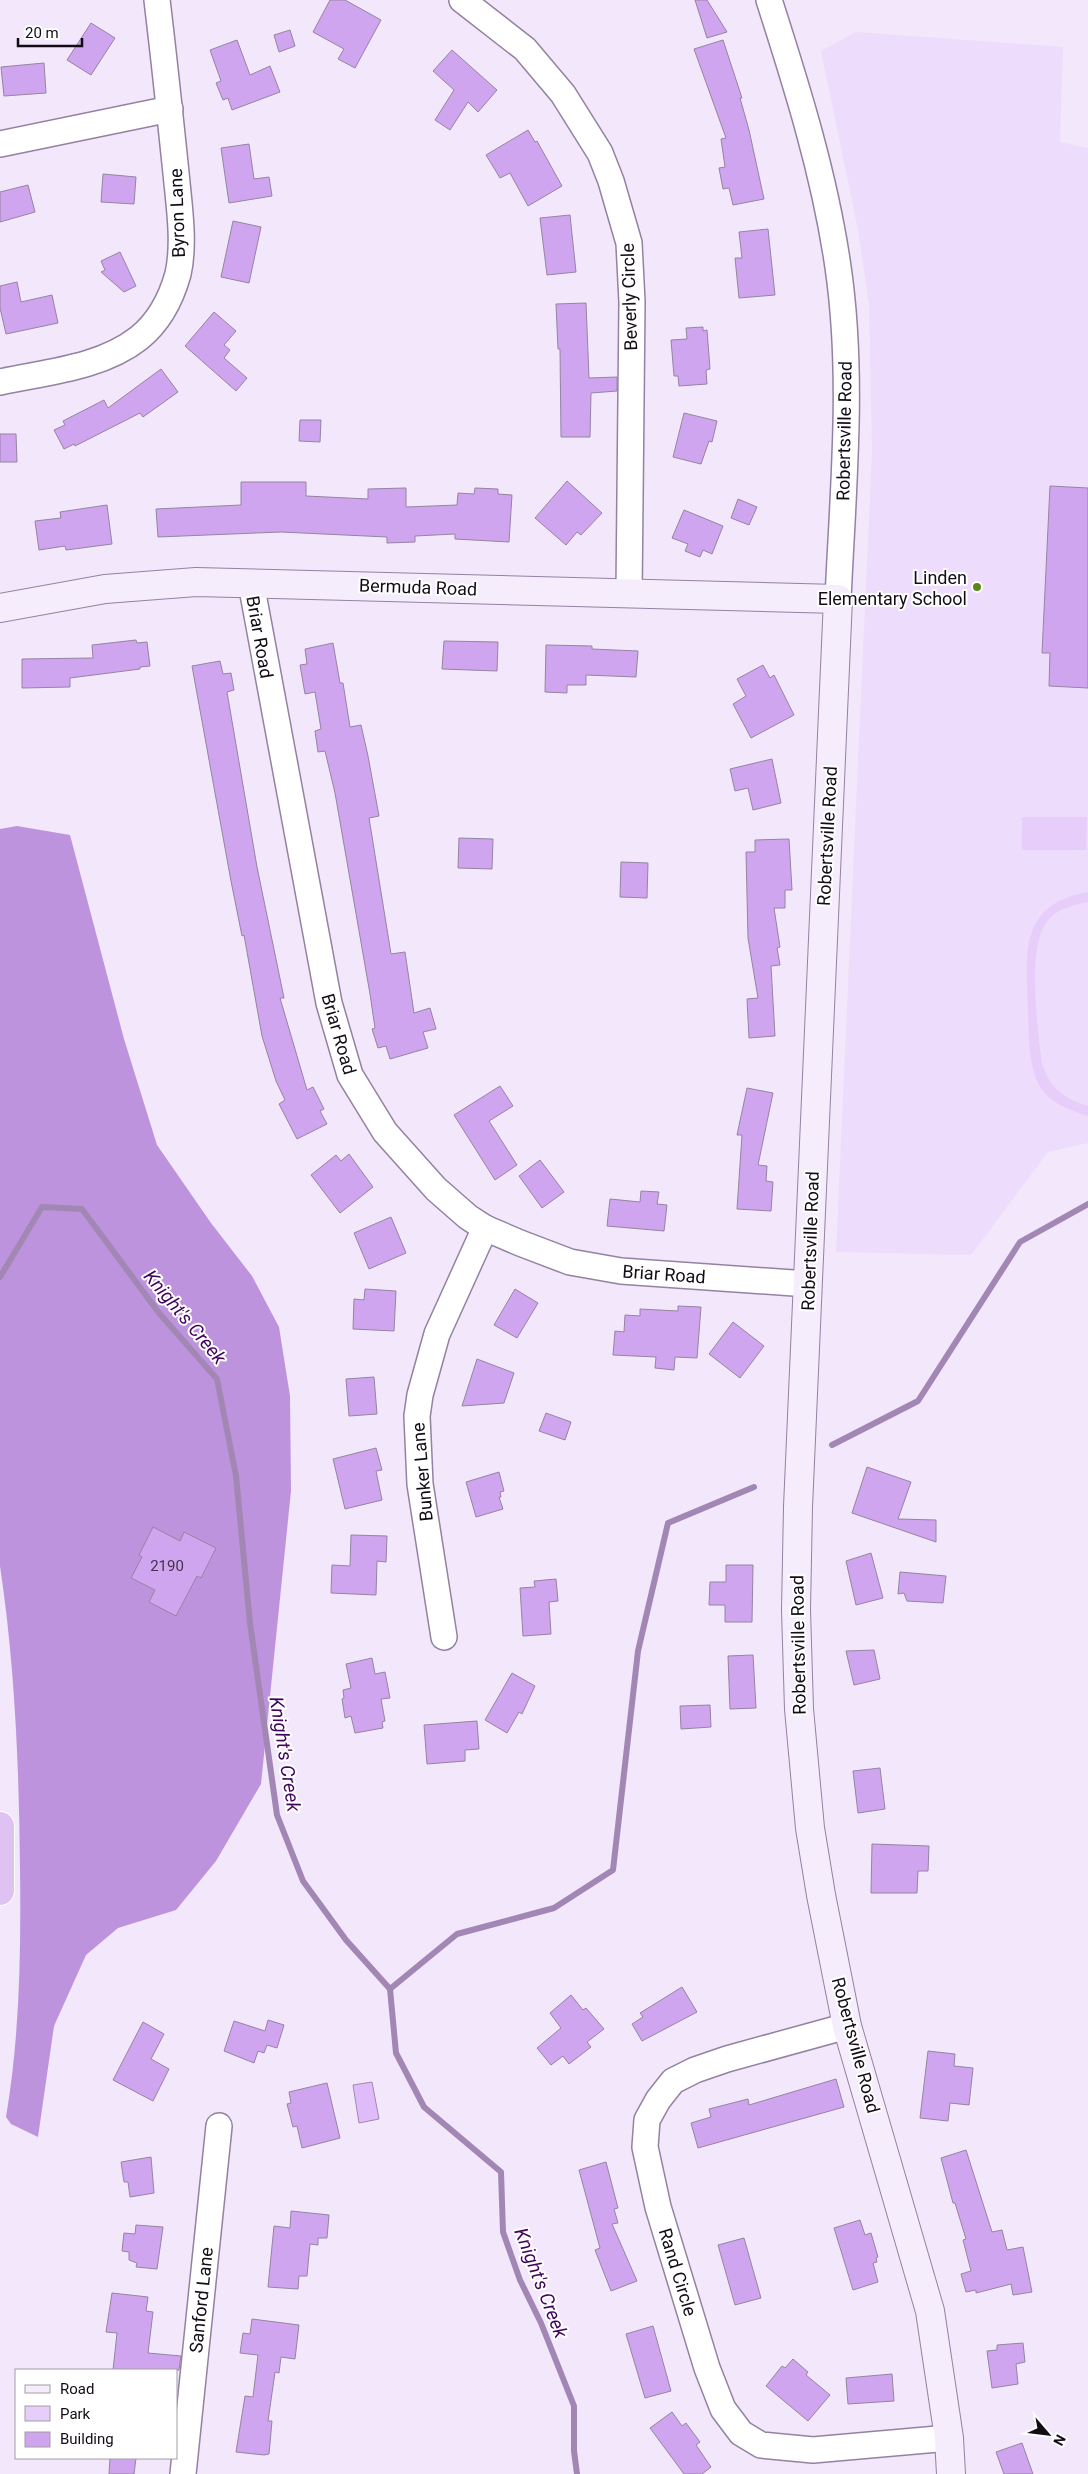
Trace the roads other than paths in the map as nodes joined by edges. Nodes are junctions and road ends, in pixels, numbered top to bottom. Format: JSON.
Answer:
{"nodes":[{"id":1,"x":157,"y":0,"type":"edge"},
{"id":2,"x":462,"y":0,"type":"edge"},
{"id":3,"x":769,"y":0,"type":"edge"},
{"id":4,"x":170,"y":108,"type":"junction"},
{"id":5,"x":0,"y":144,"type":"edge"},
{"id":6,"x":0,"y":382,"type":"edge"},
{"id":7,"x":250,"y":582,"type":"junction"},
{"id":8,"x":629,"y":594,"type":"junction"},
{"id":9,"x":838,"y":599,"type":"junction"},
{"id":10,"x":0,"y":608,"type":"edge"},
{"id":11,"x":485,"y":1228,"type":"junction"},
{"id":12,"x":808,"y":1284,"type":"junction"},
{"id":13,"x":444,"y":1637,"type":"dead end"},
{"id":14,"x":0,"y":1826,"type":"edge"},
{"id":15,"x":0,"y":1891,"type":"edge"},
{"id":16,"x":847,"y":2026,"type":"junction"},
{"id":17,"x":219,"y":2126,"type":"dead end"},
{"id":18,"x":949,"y":2438,"type":"junction"},
{"id":19,"x":184,"y":2474,"type":"edge"},
{"id":20,"x":951,"y":2474,"type":"edge"}],
"edges":[{"from":1,"to":4,"type":"street","name":"Byron Lane"},
{"from":2,"to":8,"type":"street","name":"Beverly Circle"},
{"from":3,"to":9,"type":"street","name":"Robertsville Road"},
{"from":4,"to":5,"type":"street"},
{"from":4,"to":6,"type":"street","name":"Byron Lane"},
{"from":7,"to":8,"type":"street","name":"Bermuda Road"},
{"from":7,"to":10,"type":"street","name":"Bermuda Road"},
{"from":7,"to":11,"type":"street","name":"Briar Road"},
{"from":8,"to":9,"type":"street","name":"Bermuda Road"},
{"from":9,"to":12,"type":"street","name":"Robertsville Road"},
{"from":11,"to":12,"type":"street","name":"Briar Road"},
{"from":11,"to":13,"type":"street","name":"Bunker Lane"},
{"from":12,"to":16,"type":"street","name":"Robertsville Road"},
{"from":14,"to":15,"type":"highway"},
{"from":16,"to":18,"type":"street","name":"Robertsville Road"},
{"from":16,"to":18,"type":"street","name":"Rand Circle"},
{"from":17,"to":19,"type":"street","name":"Sanford Lane"},
{"from":18,"to":20,"type":"street","name":"Robertsville Road"}]}
